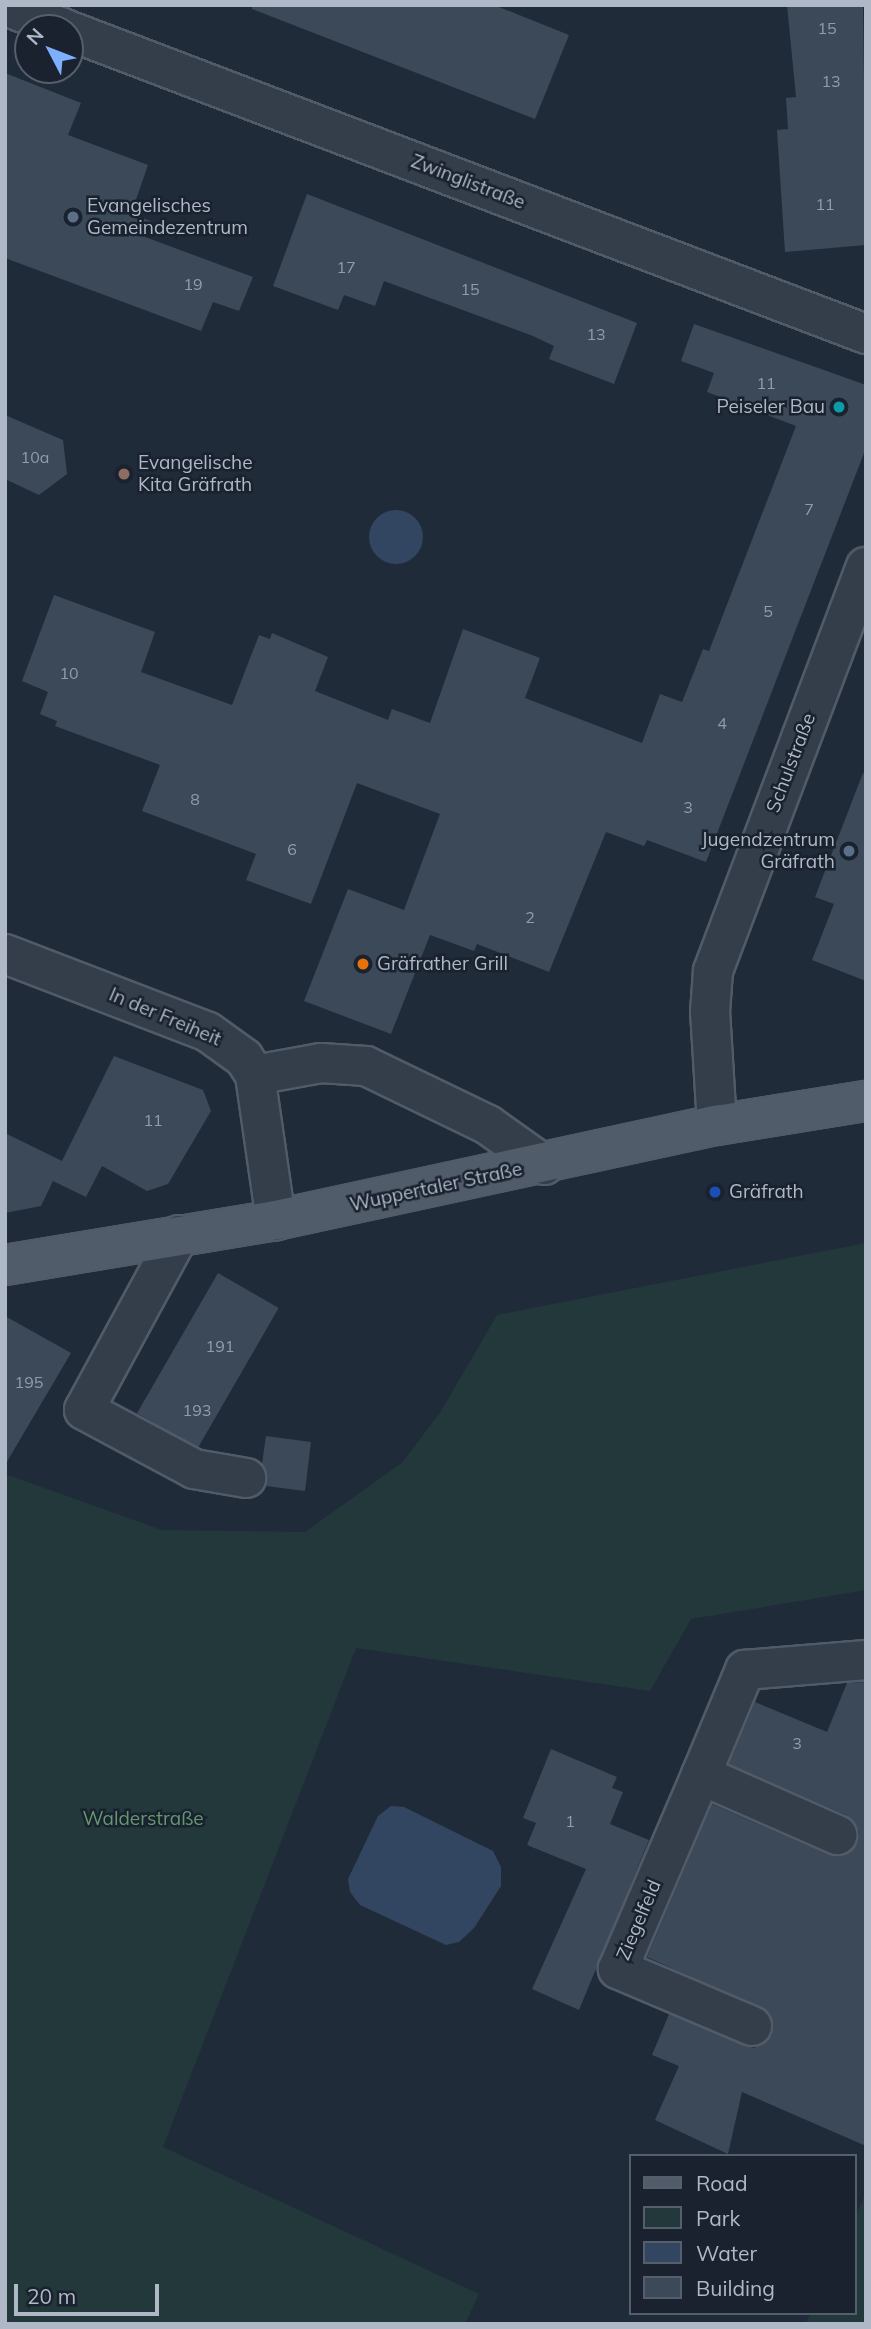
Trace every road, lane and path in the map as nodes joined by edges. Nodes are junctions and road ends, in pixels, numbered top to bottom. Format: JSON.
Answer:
{"nodes":[{"id":1,"x":5,"y":6,"type":"edge"},
{"id":2,"x":26,"y":14,"type":"edge"},
{"id":3,"x":84,"y":36,"type":"edge"},
{"id":4,"x":866,"y":334,"type":"edge"},
{"id":5,"x":866,"y":567,"type":"edge"},
{"id":6,"x":5,"y":954,"type":"edge"},
{"id":7,"x":255,"y":1075,"type":"junction"},
{"id":8,"x":866,"y":1101,"type":"edge"},
{"id":9,"x":717,"y":1125,"type":"junction"},
{"id":10,"x":544,"y":1164,"type":"junction"},
{"id":11,"x":276,"y":1220,"type":"junction"},
{"id":12,"x":179,"y":1235,"type":"junction"},
{"id":13,"x":5,"y":1265,"type":"edge"},
{"id":14,"x":246,"y":1478,"type":"dead end"},
{"id":15,"x":866,"y":1660,"type":"edge"},
{"id":16,"x":701,"y":1775,"type":"junction"},
{"id":17,"x":837,"y":1835,"type":"dead end"},
{"id":18,"x":752,"y":2026,"type":"dead end"}],
"edges":[{"from":1,"to":2,"type":"street"},
{"from":3,"to":4,"type":"street","name":"Zwinglistraße"},
{"from":5,"to":9,"type":"street","name":"Schulstraße"},
{"from":6,"to":7,"type":"street","name":"In der Freiheit"},
{"from":7,"to":10,"type":"street"},
{"from":7,"to":11,"type":"street"},
{"from":8,"to":9,"type":"main road","name":"Wuppertaler Straße"},
{"from":9,"to":10,"type":"main road","name":"Wuppertaler Straße"},
{"from":10,"to":11,"type":"main road","name":"Wuppertaler Straße"},
{"from":11,"to":12,"type":"main road","name":"Wuppertaler Straße"},
{"from":12,"to":13,"type":"main road","name":"Wuppertaler Straße"},
{"from":12,"to":14,"type":"street"},
{"from":15,"to":16,"type":"street","name":"Ziegelfeld"},
{"from":16,"to":17,"type":"street"},
{"from":16,"to":18,"type":"street","name":"Ziegelfeld"}]}
